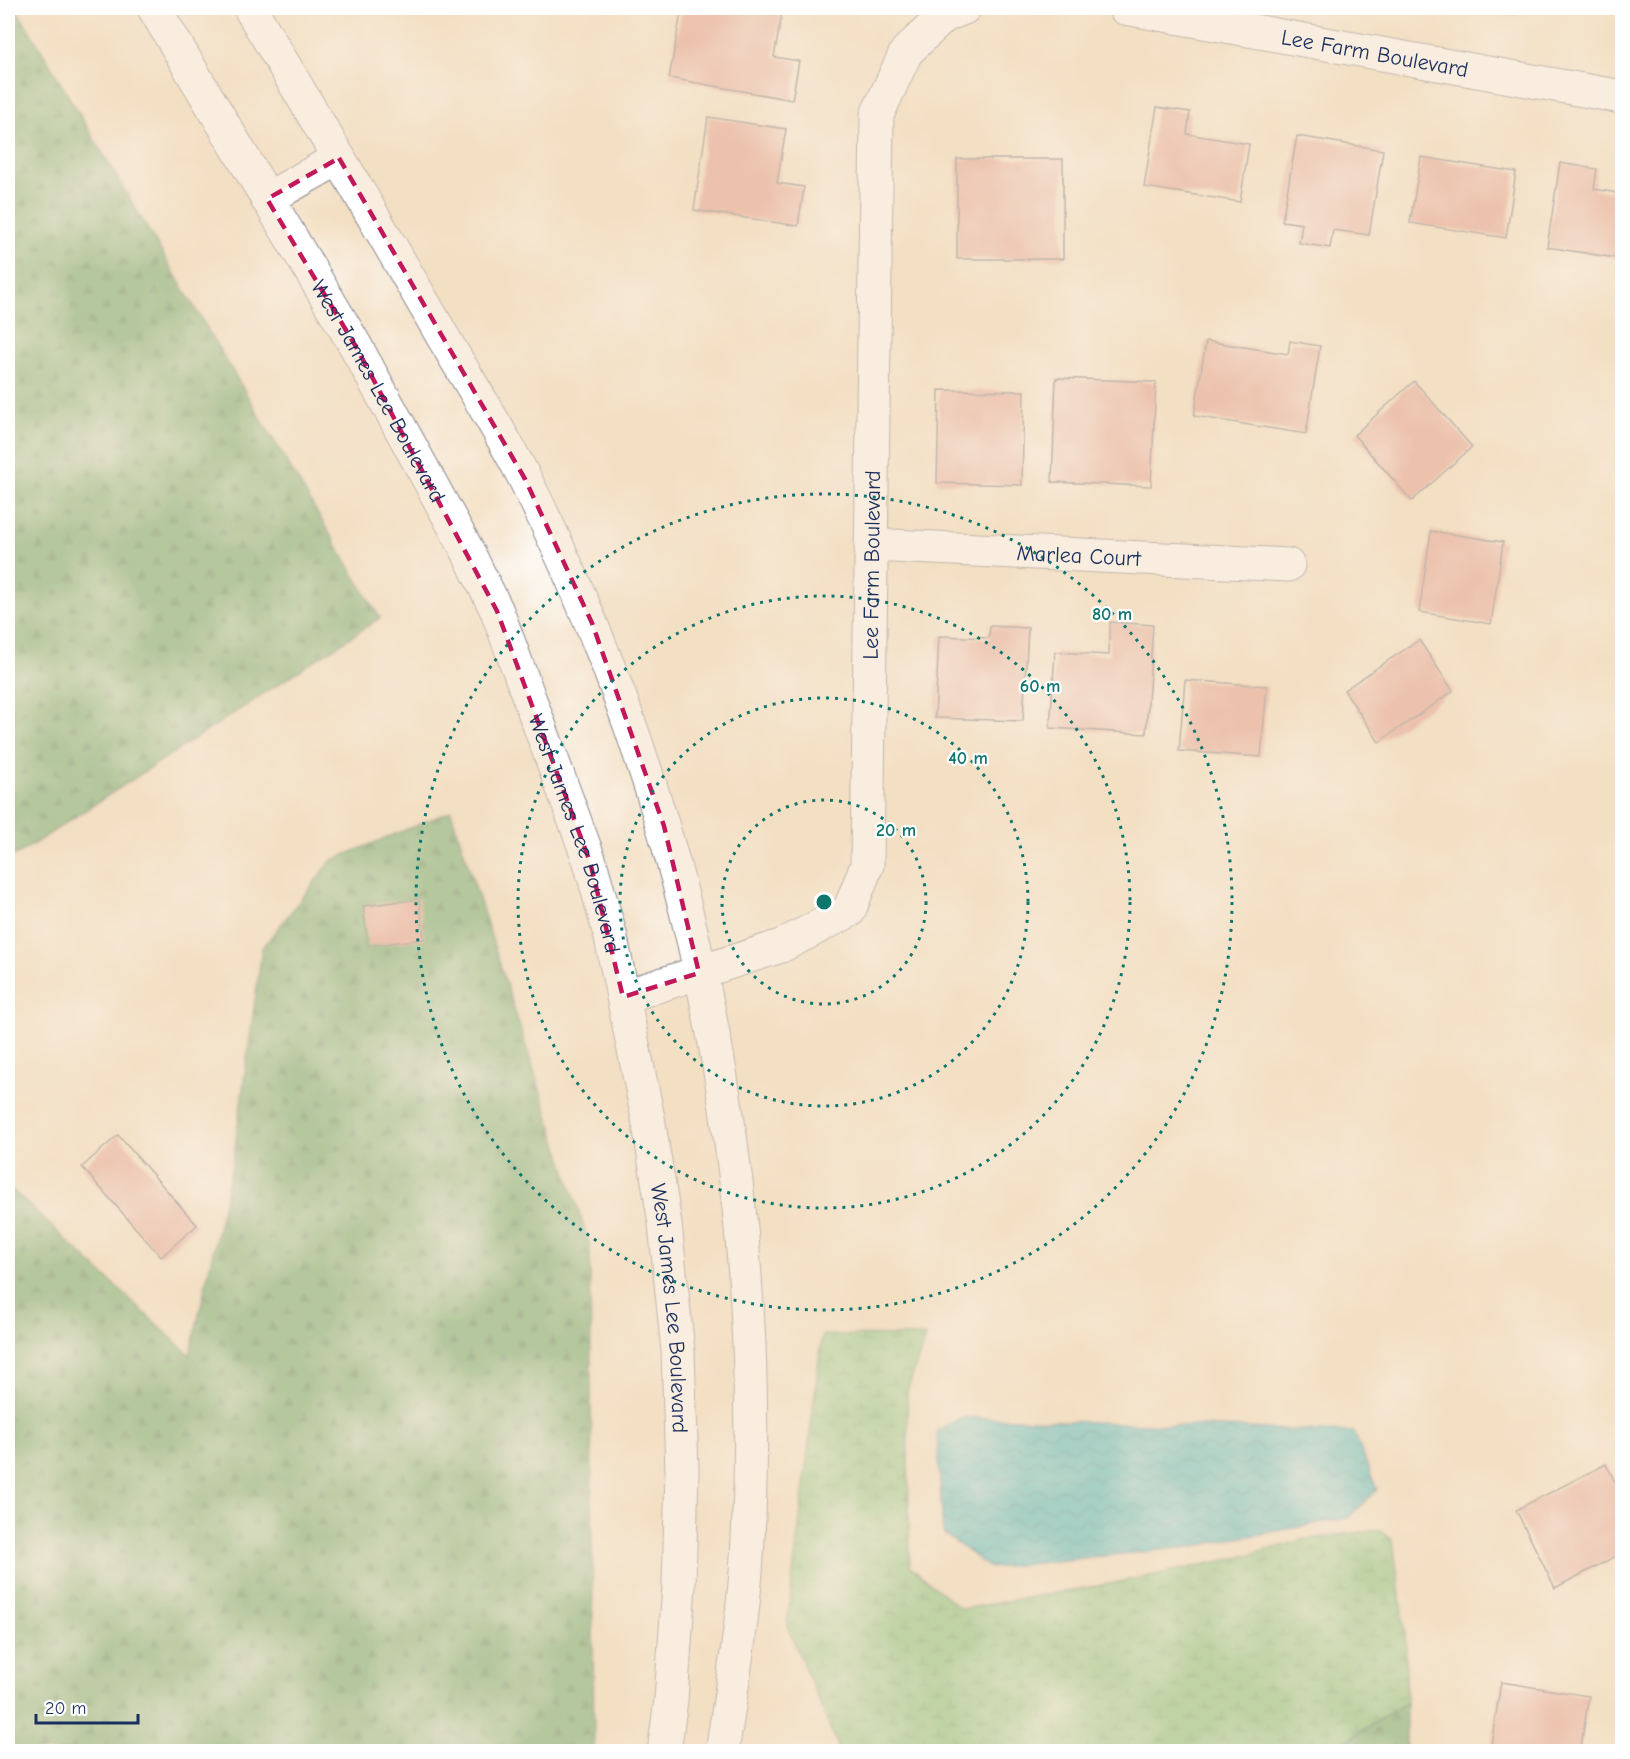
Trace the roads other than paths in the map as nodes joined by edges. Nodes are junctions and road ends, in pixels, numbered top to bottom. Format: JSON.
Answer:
{"nodes":[{"id":1,"x":154,"y":8,"type":"edge"},
{"id":2,"x":250,"y":8,"type":"edge"},
{"id":3,"x":964,"y":8,"type":"edge"},
{"id":4,"x":1125,"y":8,"type":"edge"},
{"id":5,"x":1623,"y":97,"type":"edge"},
{"id":6,"x":339,"y":158,"type":"junction"},
{"id":7,"x":267,"y":199,"type":"junction"},
{"id":8,"x":871,"y":545,"type":"junction"},
{"id":9,"x":1288,"y":565,"type":"dead end"},
{"id":10,"x":699,"y":973,"type":"junction"},
{"id":11,"x":623,"y":997,"type":"junction"},
{"id":12,"x":664,"y":1752,"type":"edge"},
{"id":13,"x":722,"y":1752,"type":"edge"}],
"edges":[{"from":1,"to":7,"type":"main road","name":"West James Lee Boulevard"},
{"from":2,"to":6,"type":"main road"},
{"from":3,"to":8,"type":"main road","name":"Lee Farm Boulevard"},
{"from":4,"to":5,"type":"main road","name":"Lee Farm Boulevard"},
{"from":6,"to":7,"type":"main road"},
{"from":6,"to":10,"type":"main road"},
{"from":7,"to":11,"type":"main road","name":"West James Lee Boulevard"},
{"from":8,"to":9,"type":"main road","name":"Marlea Court"},
{"from":8,"to":10,"type":"main road","name":"Lee Farm Boulevard"},
{"from":10,"to":11,"type":"main road","name":"Lee Farm Boulevard"},
{"from":10,"to":13,"type":"main road"},
{"from":11,"to":12,"type":"main road","name":"West James Lee Boulevard"}]}
